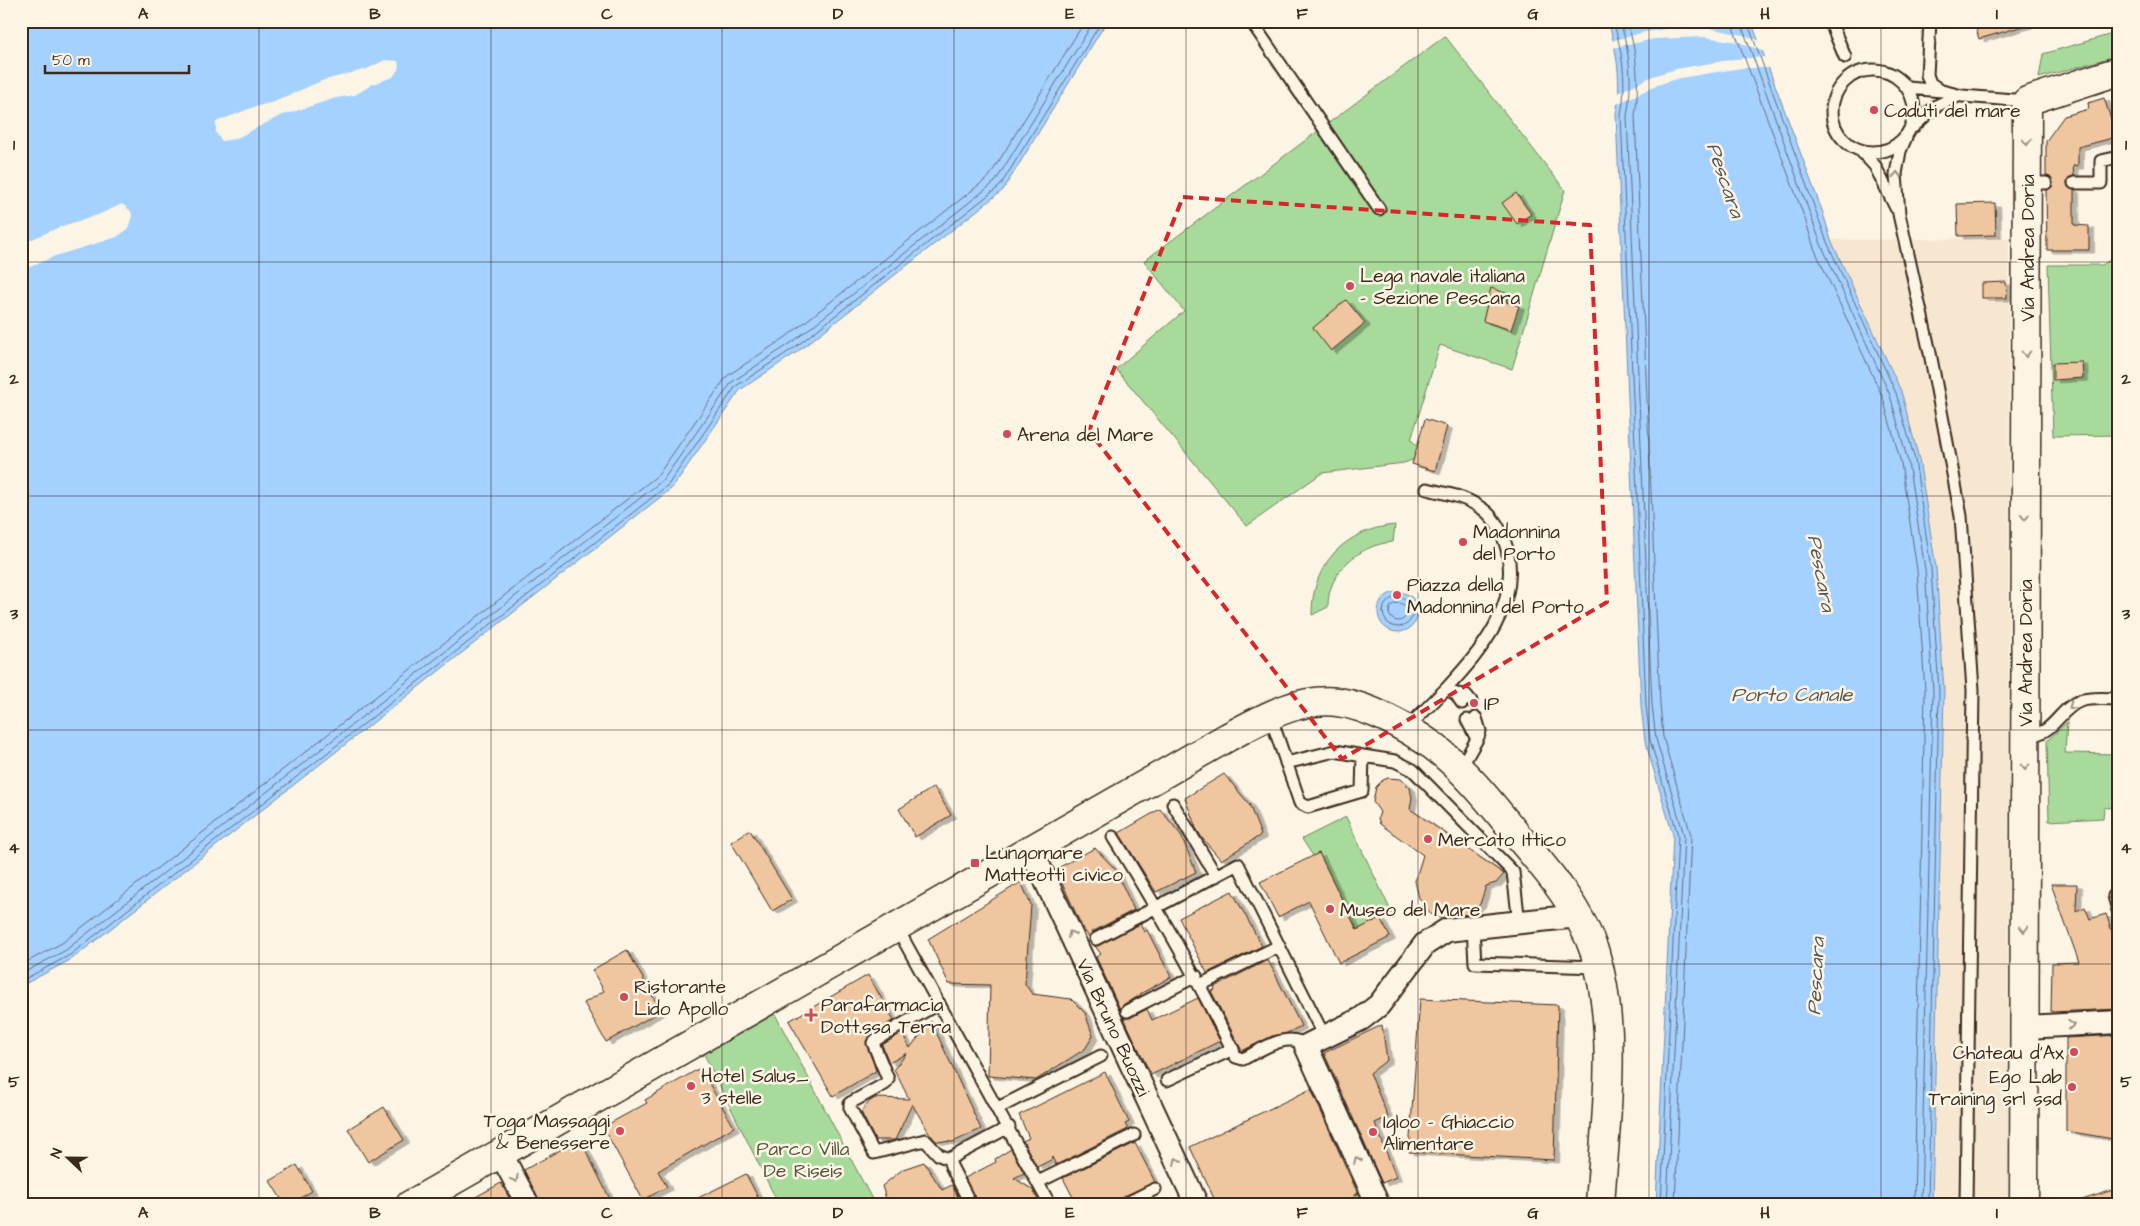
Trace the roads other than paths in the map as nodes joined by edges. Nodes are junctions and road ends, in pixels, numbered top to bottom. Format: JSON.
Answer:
{"nodes":[{"id":1,"x":1251,"y":21,"type":"edge"},
{"id":2,"x":1830,"y":21,"type":"edge"},
{"id":3,"x":1930,"y":21,"type":"edge"},
{"id":4,"x":1845,"y":57,"type":"dead end"},
{"id":5,"x":2119,"y":71,"type":"edge"},
{"id":6,"x":1908,"y":88,"type":"junction"},
{"id":7,"x":1942,"y":91,"type":"junction"},
{"id":8,"x":1958,"y":96,"type":"junction"},
{"id":9,"x":2027,"y":101,"type":"junction"},
{"id":10,"x":1909,"y":133,"type":"junction"},
{"id":11,"x":1861,"y":151,"type":"junction"},
{"id":12,"x":2119,"y":157,"type":"edge"},
{"id":13,"x":2074,"y":183,"type":"dead end"},
{"id":14,"x":1379,"y":209,"type":"dead end"},
{"id":15,"x":1899,"y":214,"type":"junction"},
{"id":16,"x":1427,"y":489,"type":"dead end"},
{"id":17,"x":2119,"y":699,"type":"edge"},
{"id":18,"x":1270,"y":715,"type":"junction"},
{"id":19,"x":1471,"y":719,"type":"dead end"},
{"id":20,"x":1406,"y":729,"type":"junction"},
{"id":21,"x":2025,"y":738,"type":"junction"},
{"id":22,"x":1363,"y":756,"type":"junction"},
{"id":23,"x":1286,"y":763,"type":"junction"},
{"id":24,"x":1460,"y":769,"type":"junction"},
{"id":25,"x":1173,"y":804,"type":"dead end"},
{"id":26,"x":1113,"y":837,"type":"dead end"},
{"id":27,"x":1031,"y":849,"type":"junction"},
{"id":28,"x":1216,"y":876,"type":"junction"},
{"id":29,"x":2114,"y":896,"type":"dead end"},
{"id":30,"x":1157,"y":908,"type":"junction"},
{"id":31,"x":2119,"y":914,"type":"edge"},
{"id":32,"x":1578,"y":916,"type":"junction"},
{"id":33,"x":1519,"y":923,"type":"junction"},
{"id":34,"x":896,"y":926,"type":"junction"},
{"id":35,"x":1473,"y":928,"type":"junction"},
{"id":36,"x":1096,"y":939,"type":"dead end"},
{"id":37,"x":1279,"y":946,"type":"junction"},
{"id":38,"x":1598,"y":967,"type":"junction"},
{"id":39,"x":1198,"y":981,"type":"junction"},
{"id":40,"x":939,"y":1003,"type":"junction"},
{"id":41,"x":1127,"y":1011,"type":"dead end"},
{"id":42,"x":2119,"y":1022,"type":"edge"},
{"id":43,"x":2024,"y":1027,"type":"junction"},
{"id":44,"x":1315,"y":1041,"type":"junction"},
{"id":45,"x":1233,"y":1049,"type":"junction"},
{"id":46,"x":1101,"y":1056,"type":"dead end"},
{"id":47,"x":1167,"y":1080,"type":"dead end"},
{"id":48,"x":998,"y":1108,"type":"junction"},
{"id":49,"x":1008,"y":1127,"type":"junction"},
{"id":50,"x":1134,"y":1135,"type":"dead end"},
{"id":51,"x":501,"y":1154,"type":"junction"},
{"id":52,"x":949,"y":1158,"type":"junction"},
{"id":53,"x":1038,"y":1182,"type":"junction"},
{"id":54,"x":1155,"y":1189,"type":"dead end"},
{"id":55,"x":410,"y":1205,"type":"edge"},
{"id":56,"x":528,"y":1205,"type":"edge"},
{"id":57,"x":971,"y":1205,"type":"edge"},
{"id":58,"x":1050,"y":1205,"type":"edge"},
{"id":59,"x":1123,"y":1205,"type":"edge"},
{"id":60,"x":1197,"y":1205,"type":"edge"},
{"id":61,"x":1378,"y":1205,"type":"edge"},
{"id":62,"x":1600,"y":1205,"type":"edge"},
{"id":63,"x":1966,"y":1205,"type":"edge"},
{"id":64,"x":2024,"y":1205,"type":"edge"}],
"edges":[{"from":1,"to":14,"type":"lane"},
{"from":2,"to":4,"type":"lane"},
{"from":3,"to":7,"type":"lane"},
{"from":5,"to":9,"type":"street"},
{"from":6,"to":7,"type":"lane"},
{"from":6,"to":10,"type":"lane"},
{"from":6,"to":11,"type":"lane"},
{"from":7,"to":8,"type":"lane"},
{"from":8,"to":9,"type":"lane"},
{"from":8,"to":10,"type":"lane"},
{"from":9,"to":21,"type":"street","name":"Via Andrea Doria","one_way":true},
{"from":10,"to":11,"type":"lane"},
{"from":15,"to":10,"type":"lane","one_way":true},
{"from":11,"to":15,"type":"lane"},
{"from":12,"to":13,"type":"lane"},
{"from":15,"to":63,"type":"lane"},
{"from":16,"to":20,"type":"lane"},
{"from":17,"to":21,"type":"lane","one_way":true},
{"from":18,"to":20,"type":"street"},
{"from":18,"to":23,"type":"lane"},
{"from":18,"to":27,"type":"street"},
{"from":19,"to":24,"type":"lane"},
{"from":20,"to":24,"type":"street"},
{"from":21,"to":43,"type":"street","name":"Via Andrea Doria","one_way":true},
{"from":22,"to":23,"type":"lane"},
{"from":22,"to":23,"type":"lane"},
{"from":22,"to":33,"type":"lane"},
{"from":24,"to":32,"type":"street"},
{"from":25,"to":28,"type":"lane"},
{"from":26,"to":30,"type":"lane"},
{"from":27,"to":34,"type":"street"},
{"from":60,"to":27,"type":"street","name":"Via Bruno Buozzi","one_way":true},
{"from":28,"to":30,"type":"lane","name":"Via Bruno Buozzi"},
{"from":28,"to":37,"type":"lane","name":"Via Bruno Buozzi"},
{"from":29,"to":31,"type":"lane"},
{"from":30,"to":36,"type":"lane","name":"Via Bruno Buozzi"},
{"from":30,"to":39,"type":"lane"},
{"from":32,"to":33,"type":"street"},
{"from":32,"to":38,"type":"street"},
{"from":33,"to":35,"type":"street"},
{"from":34,"to":40,"type":"lane"},
{"from":34,"to":51,"type":"street"},
{"from":35,"to":38,"type":"lane"},
{"from":35,"to":44,"type":"street"},
{"from":37,"to":39,"type":"lane","name":"Via Bruno Buozzi"},
{"from":37,"to":44,"type":"lane","name":"Via Bruno Buozzi"},
{"from":38,"to":62,"type":"street"},
{"from":39,"to":41,"type":"lane","name":"Via Bruno Buozzi"},
{"from":39,"to":45,"type":"lane"},
{"from":40,"to":48,"type":"lane"},
{"from":40,"to":52,"type":"lane"},
{"from":43,"to":42,"type":"street","one_way":true},
{"from":43,"to":64,"type":"street","name":"Via Andrea Doria"},
{"from":44,"to":45,"type":"lane"},
{"from":61,"to":44,"type":"street","one_way":true},
{"from":45,"to":47,"type":"lane","name":"Via Bruno Buozzi"},
{"from":46,"to":48,"type":"lane"},
{"from":48,"to":49,"type":"lane"},
{"from":49,"to":52,"type":"lane"},
{"from":49,"to":53,"type":"lane"},
{"from":50,"to":53,"type":"lane"},
{"from":51,"to":55,"type":"street"},
{"from":51,"to":56,"type":"street","one_way":true},
{"from":52,"to":57,"type":"lane"},
{"from":53,"to":58,"type":"lane"},
{"from":54,"to":59,"type":"lane"}]}
